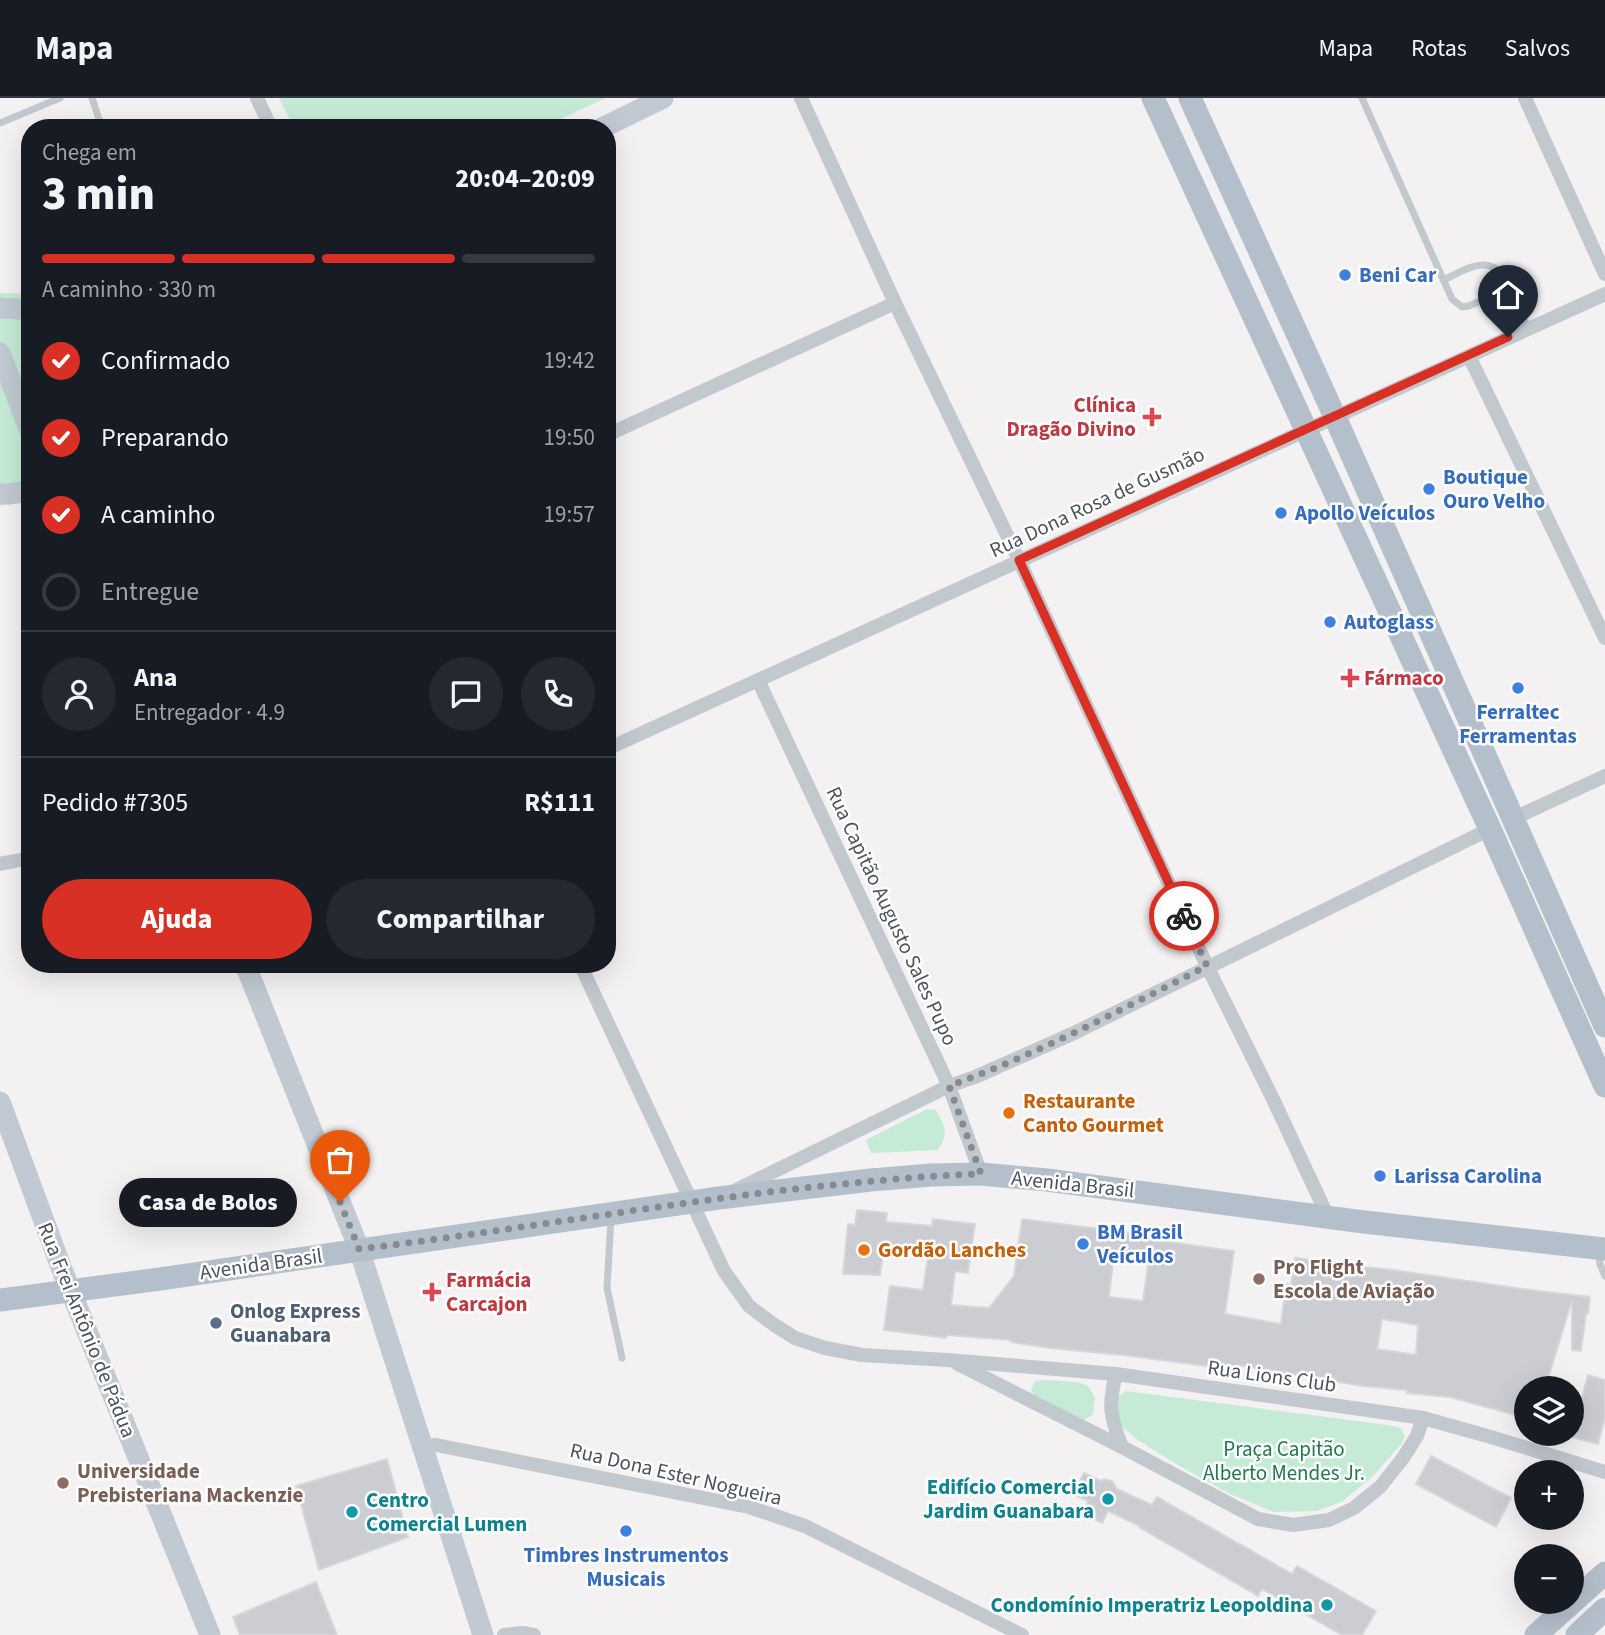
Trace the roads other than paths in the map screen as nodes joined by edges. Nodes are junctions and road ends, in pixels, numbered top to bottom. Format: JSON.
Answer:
{"nodes":[{"id":1,"x":60,"y":98,"type":"edge"},
{"id":2,"x":92,"y":98,"type":"edge"},
{"id":3,"x":257,"y":98,"type":"edge"},
{"id":4,"x":663,"y":98,"type":"edge"},
{"id":5,"x":801,"y":98,"type":"edge"},
{"id":6,"x":1153,"y":98,"type":"edge"},
{"id":7,"x":1190,"y":98,"type":"edge"},
{"id":8,"x":1362,"y":98,"type":"edge"},
{"id":9,"x":1525,"y":98,"type":"edge"},
{"id":10,"x":99,"y":119,"type":"edge"},
{"id":11,"x":267,"y":119,"type":"edge"},
{"id":12,"x":616,"y":121,"type":"edge"},
{"id":13,"x":0,"y":123,"type":"edge"},
{"id":14,"x":1605,"y":274,"type":"edge"},
{"id":15,"x":1444,"y":280,"type":"junction"},
{"id":16,"x":1508,"y":288,"type":"junction"},
{"id":17,"x":1605,"y":294,"type":"edge"},
{"id":18,"x":895,"y":303,"type":"junction"},
{"id":19,"x":0,"y":308,"type":"edge"},
{"id":20,"x":21,"y":309,"type":"edge"},
{"id":21,"x":1528,"y":328,"type":"junction"},
{"id":22,"x":0,"y":354,"type":"edge"},
{"id":23,"x":1469,"y":356,"type":"junction"},
{"id":24,"x":16,"y":398,"type":"edge"},
{"id":25,"x":1335,"y":417,"type":"junction"},
{"id":26,"x":1306,"y":430,"type":"junction"},
{"id":27,"x":616,"y":431,"type":"edge"},
{"id":28,"x":21,"y":493,"type":"edge"},
{"id":29,"x":0,"y":494,"type":"edge"},
{"id":30,"x":1019,"y":560,"type":"junction"},
{"id":31,"x":1605,"y":638,"type":"edge"},
{"id":32,"x":758,"y":680,"type":"junction"},
{"id":33,"x":616,"y":745,"type":"edge"},
{"id":34,"x":1605,"y":776,"type":"edge"},
{"id":35,"x":1513,"y":818,"type":"junction"},
{"id":36,"x":1490,"y":829,"type":"junction"},
{"id":37,"x":21,"y":860,"type":"edge"},
{"id":38,"x":0,"y":864,"type":"edge"},
{"id":39,"x":1207,"y":966,"type":"junction"},
{"id":40,"x":249,"y":973,"type":"edge"},
{"id":41,"x":584,"y":973,"type":"edge"},
{"id":42,"x":1605,"y":1026,"type":"edge"},
{"id":43,"x":949,"y":1086,"type":"junction"},
{"id":44,"x":1605,"y":1086,"type":"edge"},
{"id":45,"x":0,"y":1102,"type":"edge"},
{"id":46,"x":981,"y":1174,"type":"junction"},
{"id":47,"x":719,"y":1198,"type":"junction"},
{"id":48,"x":691,"y":1202,"type":"junction"},
{"id":49,"x":611,"y":1214,"type":"junction"},
{"id":50,"x":1328,"y":1217,"type":"junction"},
{"id":51,"x":1603,"y":1246,"type":"edge"},
{"id":52,"x":359,"y":1249,"type":"junction"},
{"id":53,"x":1605,"y":1276,"type":"edge"},
{"id":54,"x":71,"y":1291,"type":"junction"},
{"id":55,"x":0,"y":1300,"type":"edge"},
{"id":56,"x":622,"y":1358,"type":"dead end"},
{"id":57,"x":950,"y":1360,"type":"junction"},
{"id":58,"x":1116,"y":1374,"type":"junction"},
{"id":59,"x":1423,"y":1418,"type":"junction"},
{"id":60,"x":422,"y":1446,"type":"junction"},
{"id":61,"x":1122,"y":1447,"type":"junction"},
{"id":62,"x":1605,"y":1472,"type":"edge"},
{"id":63,"x":1605,"y":1573,"type":"edge"},
{"id":64,"x":1605,"y":1609,"type":"edge"},
{"id":65,"x":1018,"y":1634,"type":"edge"},
{"id":66,"x":210,"y":1635,"type":"edge"},
{"id":67,"x":483,"y":1635,"type":"edge"},
{"id":68,"x":504,"y":1635,"type":"edge"},
{"id":69,"x":534,"y":1635,"type":"edge"},
{"id":70,"x":1536,"y":1635,"type":"edge"},
{"id":71,"x":1577,"y":1635,"type":"edge"}],
"edges":[{"from":1,"to":13,"type":"lane"},
{"from":2,"to":10,"type":"lane"},
{"from":3,"to":11,"type":"street"},
{"from":4,"to":12,"type":"main road"},
{"from":5,"to":18,"type":"street"},
{"from":6,"to":26,"type":"main road"},
{"from":7,"to":25,"type":"main road"},
{"from":8,"to":15,"type":"lane"},
{"from":9,"to":14,"type":"street"},
{"from":15,"to":16,"type":"lane"},
{"from":15,"to":16,"type":"lane"},
{"from":16,"to":21,"type":"lane"},
{"from":17,"to":21,"type":"street","name":"Rua Dona Rosa de Gusmão"},
{"from":18,"to":27,"type":"street"},
{"from":18,"to":30,"type":"street"},
{"from":19,"to":20,"type":"main road"},
{"from":21,"to":23,"type":"street","name":"Rua Dona Rosa de Gusmão"},
{"from":22,"to":24,"type":"main road"},
{"from":23,"to":25,"type":"street","name":"Rua Dona Rosa de Gusmão"},
{"from":23,"to":31,"type":"street"},
{"from":25,"to":26,"type":"street","name":"Rua Dona Rosa de Gusmão"},
{"from":25,"to":35,"type":"main road"},
{"from":26,"to":30,"type":"street","name":"Rua Dona Rosa de Gusmão"},
{"from":26,"to":36,"type":"main road"},
{"from":28,"to":29,"type":"main road"},
{"from":30,"to":32,"type":"street","name":"Rua Dona Rosa de Gusmão"},
{"from":30,"to":39,"type":"street"},
{"from":32,"to":33,"type":"street","name":"Rua Dona Rosa de Gusmão"},
{"from":32,"to":43,"type":"street","name":"Rua Capitão Augusto Sales Pupo"},
{"from":34,"to":35,"type":"street"},
{"from":35,"to":42,"type":"main road"},
{"from":36,"to":39,"type":"street"},
{"from":36,"to":44,"type":"main road"},
{"from":37,"to":38,"type":"street"},
{"from":39,"to":43,"type":"street"},
{"from":39,"to":50,"type":"street"},
{"from":40,"to":52,"type":"main road"},
{"from":41,"to":48,"type":"street","name":"Rua Lions Club"},
{"from":43,"to":46,"type":"street","name":"Rua Capitão Augusto Sales Pupo"},
{"from":43,"to":47,"type":"street"},
{"from":45,"to":54,"type":"main road","name":"Rua Frei Antônio de Pádua"},
{"from":46,"to":47,"type":"main road","name":"Avenida Brasil"},
{"from":46,"to":50,"type":"main road","name":"Avenida Brasil"},
{"from":47,"to":48,"type":"main road","name":"Avenida Brasil"},
{"from":48,"to":49,"type":"main road","name":"Avenida Brasil"},
{"from":48,"to":57,"type":"street","name":"Rua Lions Club"},
{"from":49,"to":52,"type":"main road","name":"Avenida Brasil"},
{"from":49,"to":56,"type":"lane"},
{"from":50,"to":51,"type":"main road","name":"Avenida Brasil"},
{"from":51,"to":53,"type":"lane"},
{"from":52,"to":54,"type":"main road","name":"Avenida Brasil"},
{"from":52,"to":60,"type":"main road"},
{"from":54,"to":55,"type":"main road","name":"Avenida Brasil"},
{"from":54,"to":66,"type":"main road","name":"Rua Frei Antônio de Pádua"},
{"from":57,"to":58,"type":"street","name":"Rua Lions Club"},
{"from":57,"to":61,"type":"street","name":"Rua Lions Club"},
{"from":58,"to":59,"type":"street","name":"Rua Lions Club"},
{"from":58,"to":61,"type":"street"},
{"from":59,"to":61,"type":"street","name":"Rua Lions Club"},
{"from":59,"to":62,"type":"street","name":"Rua Lions Club"},
{"from":60,"to":65,"type":"street","name":"Rua Dona Ester Nogueira"},
{"from":60,"to":67,"type":"main road"},
{"from":63,"to":70,"type":"main road"},
{"from":64,"to":71,"type":"main road"},
{"from":68,"to":69,"type":"street"}]}
